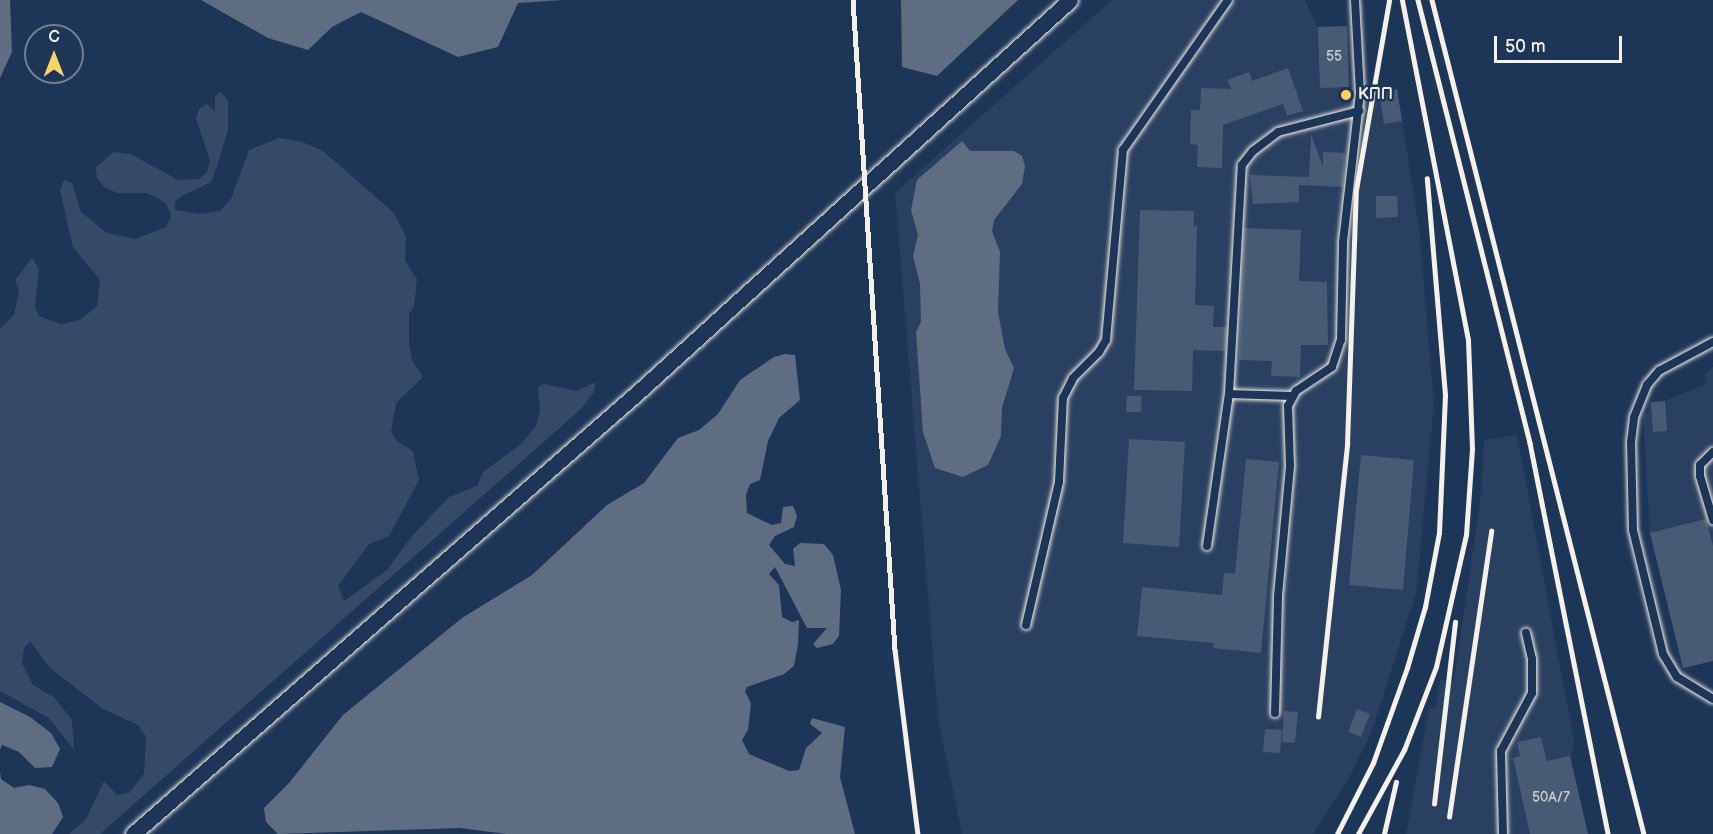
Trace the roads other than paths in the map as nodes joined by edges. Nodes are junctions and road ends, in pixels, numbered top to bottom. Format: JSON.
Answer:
{"nodes":[{"id":1,"x":1070,"y":0,"type":"edge"},
{"id":2,"x":1228,"y":0,"type":"edge"},
{"id":3,"x":1355,"y":0,"type":"edge"},
{"id":4,"x":1359,"y":111,"type":"junction"},
{"id":5,"x":1713,"y":342,"type":"edge"},
{"id":6,"x":1229,"y":394,"type":"junction"},
{"id":7,"x":1292,"y":396,"type":"junction"},
{"id":8,"x":1713,"y":452,"type":"edge"},
{"id":9,"x":1713,"y":520,"type":"edge"},
{"id":10,"x":1207,"y":546,"type":"dead end"},
{"id":11,"x":1026,"y":625,"type":"dead end"},
{"id":12,"x":1526,"y":633,"type":"dead end"},
{"id":13,"x":1713,"y":699,"type":"edge"},
{"id":14,"x":1275,"y":713,"type":"dead end"},
{"id":15,"x":134,"y":834,"type":"edge"},
{"id":16,"x":1503,"y":834,"type":"edge"}],
"edges":[{"from":1,"to":15,"type":"street"},
{"from":2,"to":11,"type":"lane"},
{"from":3,"to":4,"type":"lane"},
{"from":4,"to":6,"type":"lane"},
{"from":4,"to":7,"type":"lane"},
{"from":5,"to":13,"type":"lane"},
{"from":6,"to":7,"type":"lane"},
{"from":6,"to":10,"type":"lane"},
{"from":7,"to":14,"type":"lane"},
{"from":8,"to":9,"type":"lane"},
{"from":12,"to":16,"type":"lane"}]}
